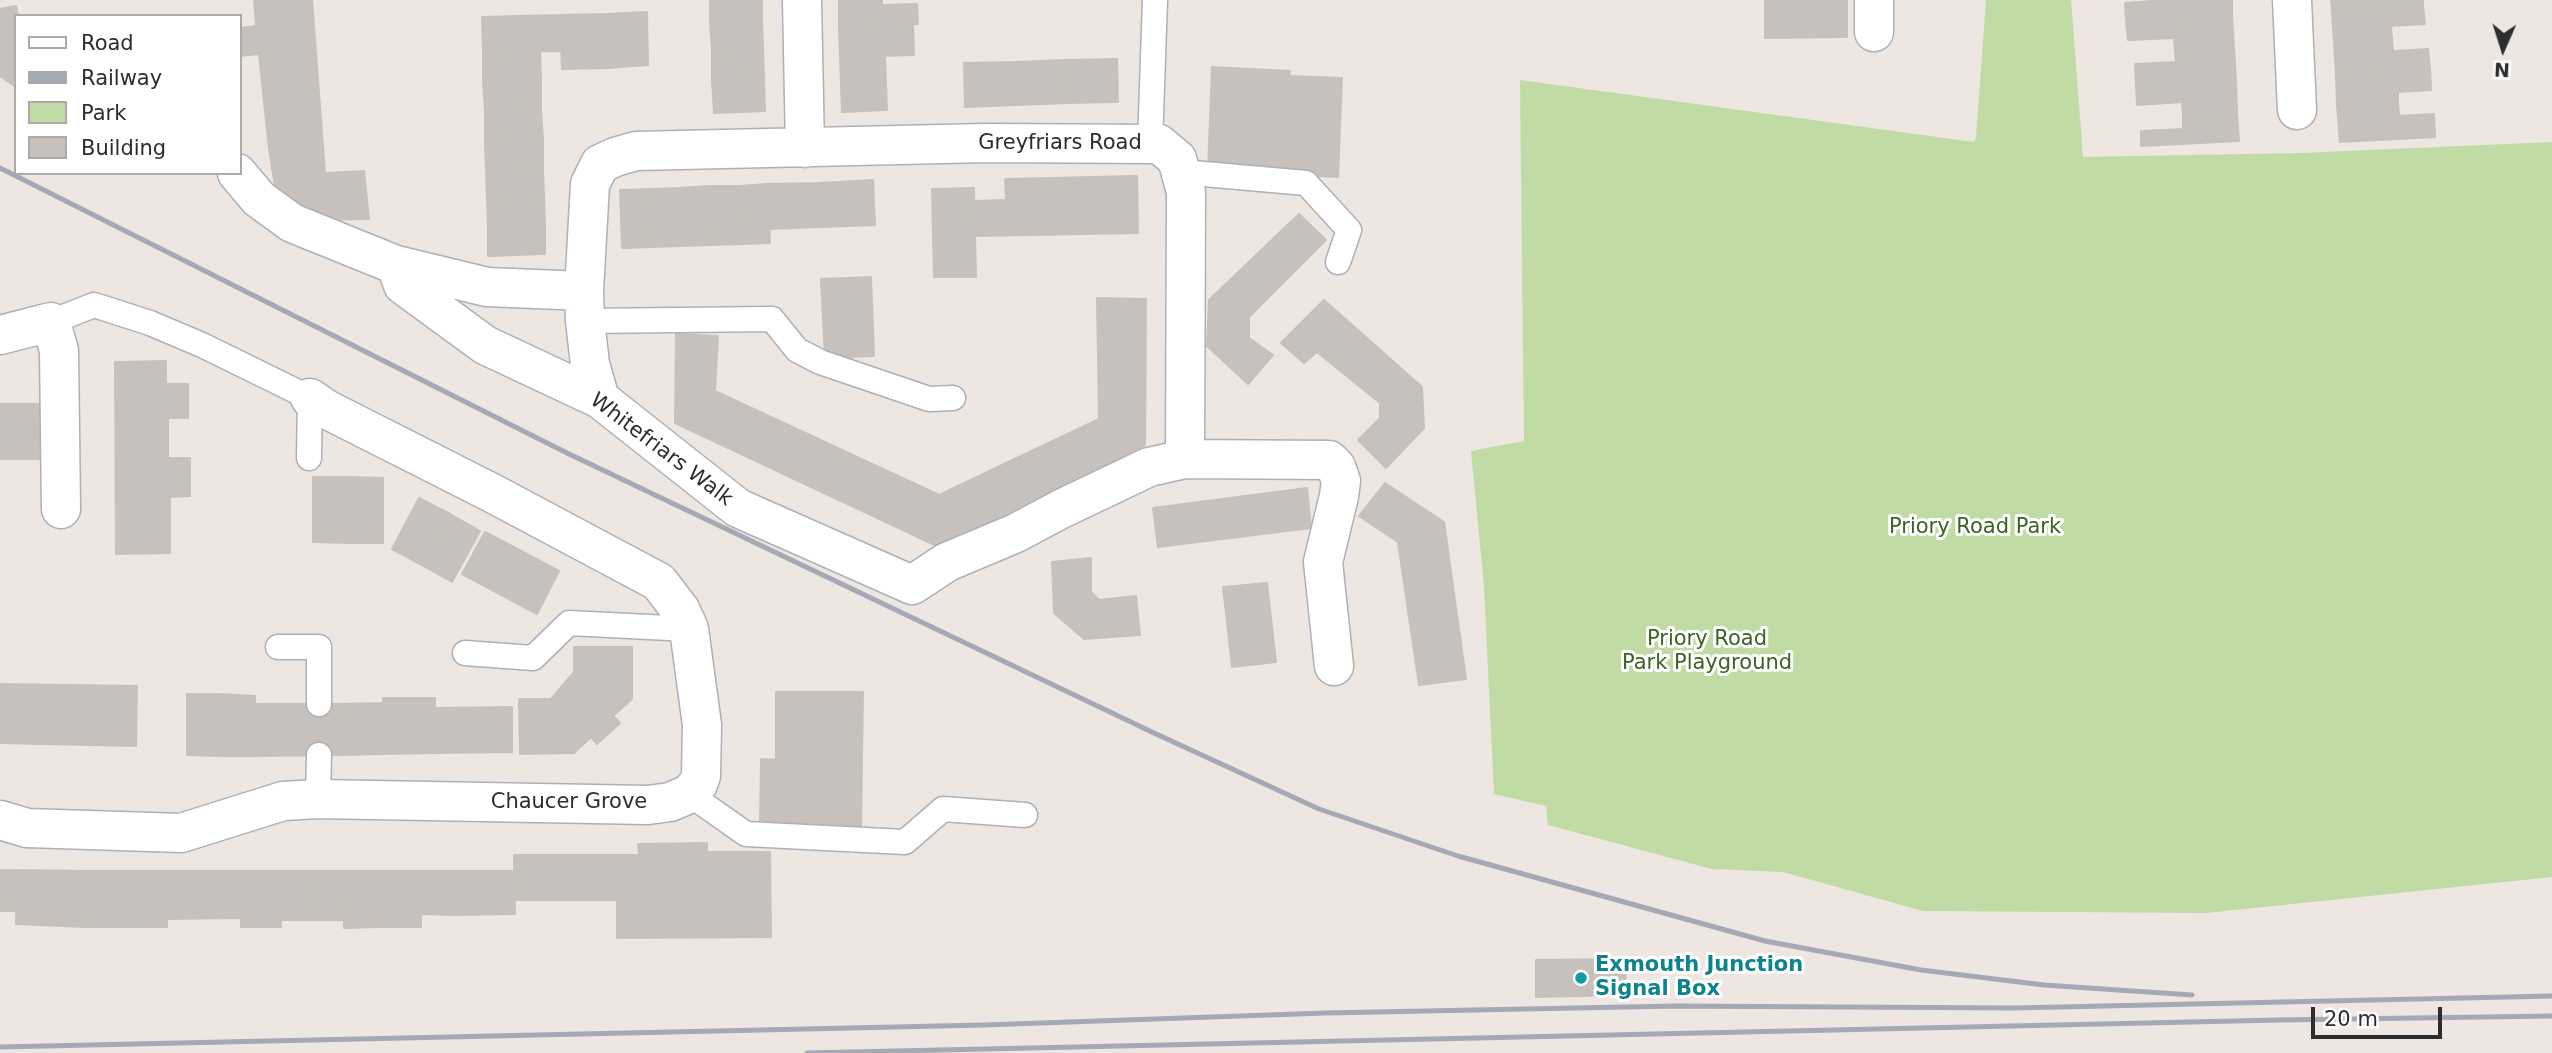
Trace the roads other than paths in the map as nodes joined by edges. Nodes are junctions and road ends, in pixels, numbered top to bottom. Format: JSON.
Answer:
{"nodes":[{"id":1,"x":802,"y":0,"type":"edge"},
{"id":2,"x":1154,"y":0,"type":"edge"},
{"id":3,"x":2292,"y":0,"type":"edge"},
{"id":4,"x":2297,"y":110,"type":"dead end"},
{"id":5,"x":1150,"y":144,"type":"junction"},
{"id":6,"x":805,"y":148,"type":"junction"},
{"id":7,"x":1181,"y":173,"type":"junction"},
{"id":8,"x":239,"y":175,"type":"edge"},
{"id":9,"x":1338,"y":262,"type":"dead end"},
{"id":10,"x":396,"y":265,"type":"junction"},
{"id":11,"x":585,"y":306,"type":"junction"},
{"id":12,"x":51,"y":322,"type":"junction"},
{"id":13,"x":0,"y":335,"type":"edge"},
{"id":14,"x":310,"y":398,"type":"junction"},
{"id":15,"x":953,"y":398,"type":"dead end"},
{"id":16,"x":600,"y":399,"type":"junction"},
{"id":17,"x":309,"y":458,"type":"dead end"},
{"id":18,"x":1185,"y":458,"type":"junction"},
{"id":19,"x":61,"y":509,"type":"dead end"},
{"id":20,"x":689,"y":629,"type":"junction"},
{"id":21,"x":278,"y":647,"type":"dead end"},
{"id":22,"x":465,"y":653,"type":"dead end"},
{"id":23,"x":1334,"y":666,"type":"dead end"},
{"id":24,"x":319,"y":704,"type":"dead end"},
{"id":25,"x":319,"y":755,"type":"dead end"},
{"id":26,"x":689,"y":794,"type":"junction"},
{"id":27,"x":318,"y":799,"type":"junction"},
{"id":28,"x":1025,"y":815,"type":"dead end"},
{"id":29,"x":0,"y":820,"type":"edge"}],
"edges":[{"from":1,"to":6,"type":"street"},
{"from":2,"to":5,"type":"lane"},
{"from":3,"to":4,"type":"street"},
{"from":5,"to":6,"type":"street","name":"Greyfriars Road"},
{"from":5,"to":7,"type":"street","name":"Greyfriars Road"},
{"from":6,"to":11,"type":"street","name":"Greyfriars Road"},
{"from":7,"to":9,"type":"lane"},
{"from":7,"to":18,"type":"street","name":"Greyfriars Road"},
{"from":8,"to":10,"type":"street"},
{"from":10,"to":11,"type":"street"},
{"from":10,"to":16,"type":"street","name":"Whitefriars Walk"},
{"from":11,"to":15,"type":"lane"},
{"from":11,"to":16,"type":"street","name":"Greyfriars Road"},
{"from":12,"to":13,"type":"street"},
{"from":12,"to":14,"type":"lane"},
{"from":12,"to":19,"type":"street"},
{"from":14,"to":17,"type":"lane"},
{"from":14,"to":20,"type":"street"},
{"from":16,"to":18,"type":"street","name":"Whitefriars Walk"},
{"from":18,"to":23,"type":"street"},
{"from":20,"to":22,"type":"lane"},
{"from":20,"to":26,"type":"street"},
{"from":21,"to":24,"type":"lane"},
{"from":25,"to":27,"type":"lane"},
{"from":26,"to":27,"type":"street","name":"Chaucer Grove"},
{"from":26,"to":28,"type":"lane"},
{"from":27,"to":29,"type":"street","name":"Chaucer Grove"}]}
